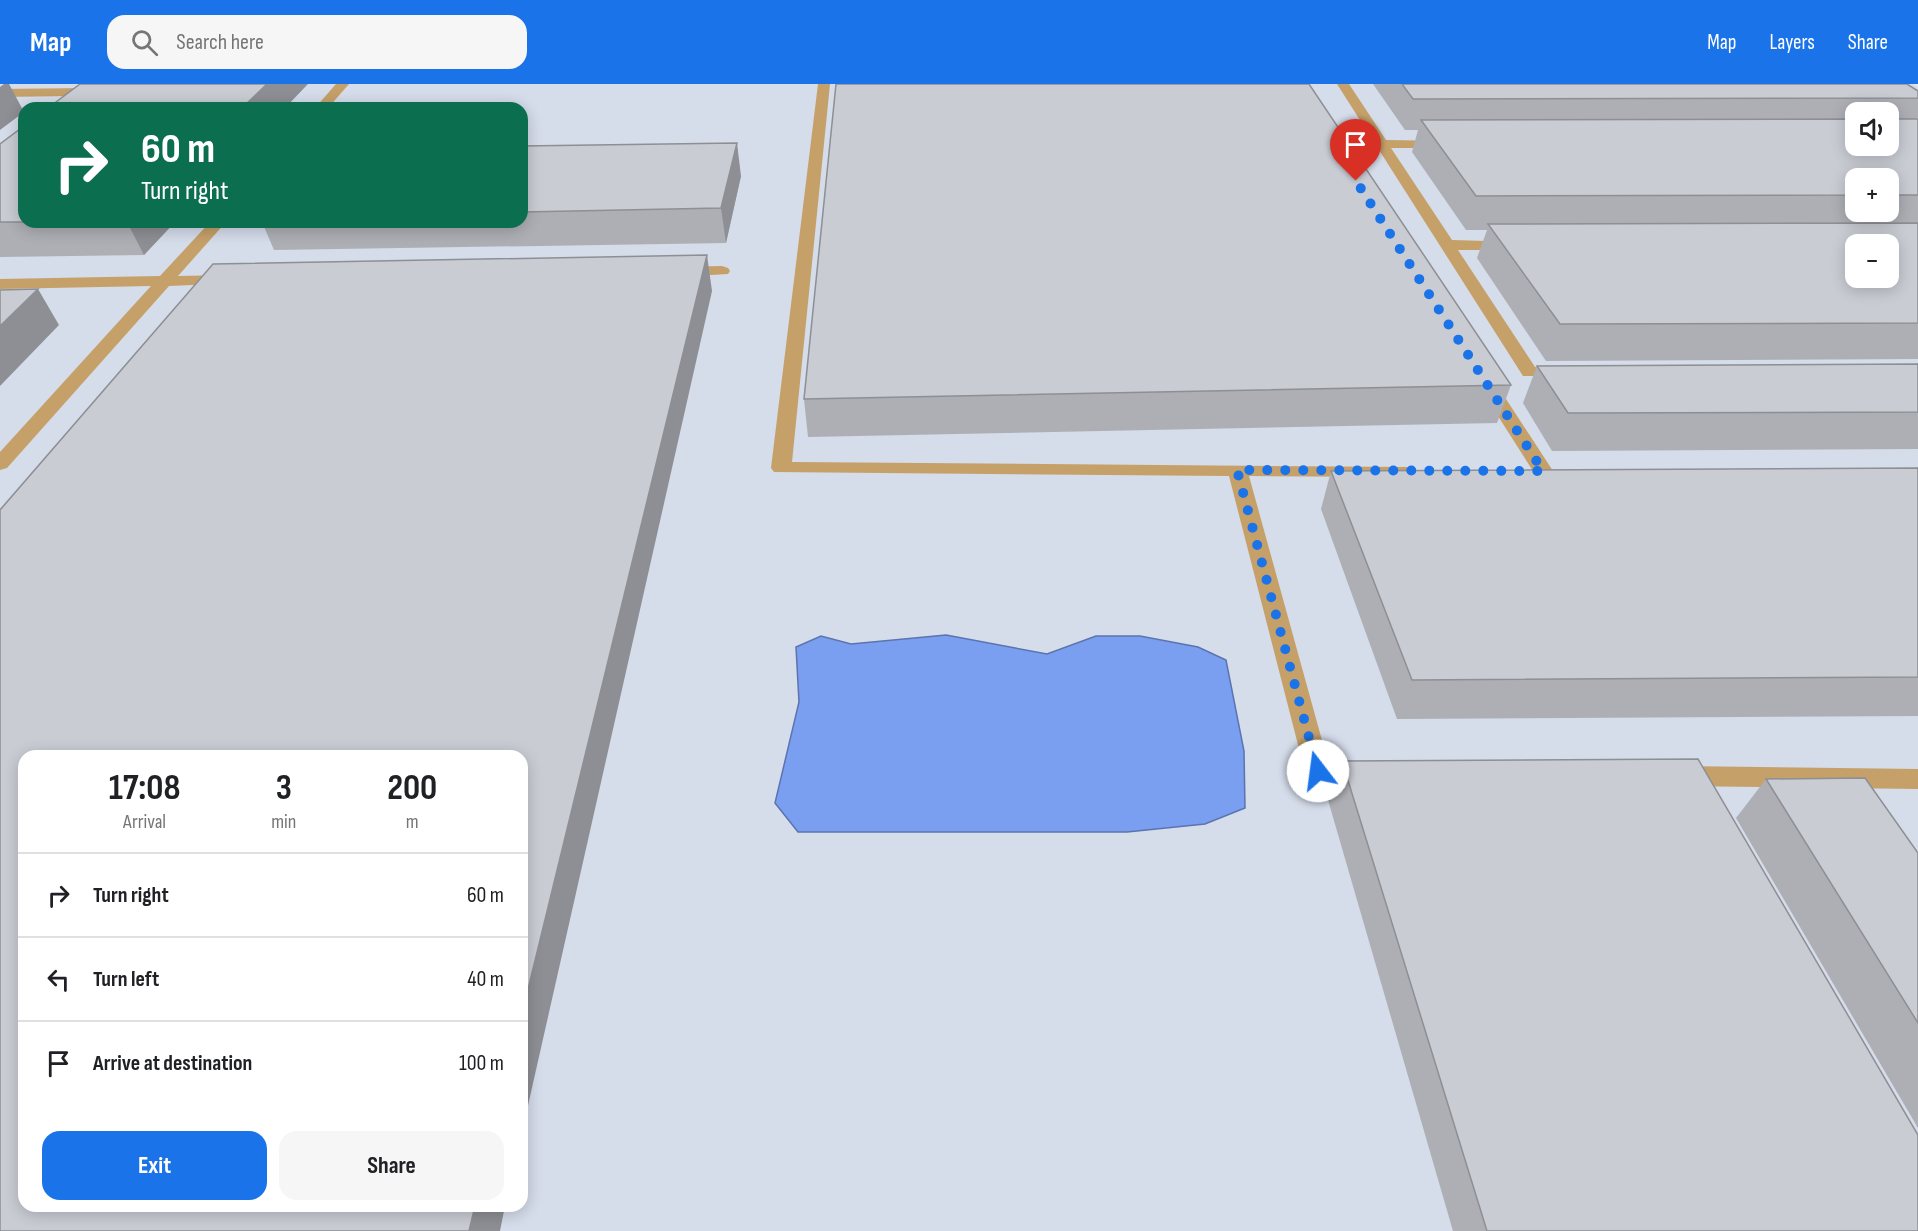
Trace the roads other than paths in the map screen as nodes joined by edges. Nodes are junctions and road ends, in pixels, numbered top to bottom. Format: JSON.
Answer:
{"nodes":[{"id":1,"x":343,"y":84,"type":"edge"},
{"id":2,"x":824,"y":84,"type":"edge"},
{"id":3,"x":1343,"y":84,"type":"edge"},
{"id":4,"x":0,"y":93,"type":"edge"},
{"id":5,"x":73,"y":102,"type":"edge"},
{"id":6,"x":326,"y":102,"type":"edge"},
{"id":7,"x":1382,"y":144,"type":"junction"},
{"id":8,"x":1465,"y":144,"type":"edge"},
{"id":9,"x":213,"y":228,"type":"edge"},
{"id":10,"x":1447,"y":245,"type":"junction"},
{"id":11,"x":1529,"y":245,"type":"edge"},
{"id":12,"x":722,"y":271,"type":"dead end"},
{"id":13,"x":663,"y":272,"type":"edge"},
{"id":14,"x":248,"y":279,"type":"edge"},
{"id":15,"x":165,"y":281,"type":"junction"},
{"id":16,"x":0,"y":284,"type":"edge"},
{"id":17,"x":1473,"y":362,"type":"edge"},
{"id":18,"x":1588,"y":372,"type":"edge"},
{"id":19,"x":0,"y":464,"type":"edge"},
{"id":20,"x":1237,"y":470,"type":"junction"},
{"id":21,"x":1413,"y":471,"type":"edge"},
{"id":22,"x":1520,"y":471,"type":"edge"},
{"id":23,"x":1543,"y":471,"type":"junction"},
{"id":24,"x":1566,"y":471,"type":"edge"},
{"id":25,"x":1390,"y":772,"type":"edge"},
{"id":26,"x":1654,"y":776,"type":"edge"},
{"id":27,"x":1918,"y":778,"type":"edge"}],
"edges":[{"from":1,"to":6,"type":"lane"},
{"from":2,"to":20,"type":"lane"},
{"from":3,"to":7,"type":"lane"},
{"from":4,"to":5,"type":"lane"},
{"from":7,"to":8,"type":"lane"},
{"from":7,"to":10,"type":"lane"},
{"from":9,"to":15,"type":"lane"},
{"from":10,"to":11,"type":"lane"},
{"from":10,"to":18,"type":"lane"},
{"from":12,"to":13,"type":"lane"},
{"from":14,"to":15,"type":"lane"},
{"from":15,"to":16,"type":"lane"},
{"from":15,"to":19,"type":"lane"},
{"from":17,"to":23,"type":"lane"},
{"from":20,"to":21,"type":"lane"},
{"from":20,"to":25,"type":"lane"},
{"from":22,"to":23,"type":"lane"},
{"from":23,"to":24,"type":"lane"},
{"from":26,"to":27,"type":"lane"}]}
